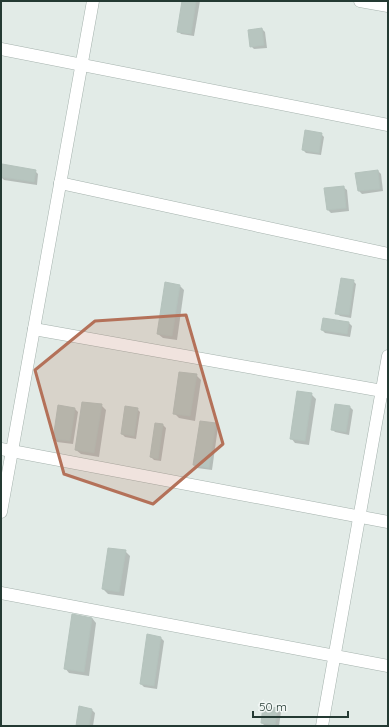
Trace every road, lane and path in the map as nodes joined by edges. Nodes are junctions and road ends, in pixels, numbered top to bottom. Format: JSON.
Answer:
{"nodes":[{"id":1,"x":93,"y":1,"type":"edge"},
{"id":2,"x":360,"y":1,"type":"edge"},
{"id":3,"x":388,"y":6,"type":"edge"},
{"id":4,"x":1,"y":50,"type":"edge"},
{"id":5,"x":81,"y":65,"type":"junction"},
{"id":6,"x":388,"y":125,"type":"edge"},
{"id":7,"x":60,"y":183,"type":"junction"},
{"id":8,"x":388,"y":254,"type":"edge"},
{"id":9,"x":34,"y":329,"type":"junction"},
{"id":10,"x":388,"y":356,"type":"edge"},
{"id":11,"x":385,"y":392,"type":"edge"},
{"id":12,"x":6,"y":450,"type":"edge"},
{"id":13,"x":1,"y":512,"type":"edge"},
{"id":14,"x":359,"y":517,"type":"junction"},
{"id":15,"x":388,"y":522,"type":"edge"},
{"id":16,"x":1,"y":593,"type":"edge"},
{"id":17,"x":334,"y":656,"type":"junction"},
{"id":18,"x":388,"y":666,"type":"edge"},
{"id":19,"x":322,"y":726,"type":"edge"}],
"edges":[{"from":1,"to":5,"type":"street"},
{"from":2,"to":3,"type":"street"},
{"from":4,"to":5,"type":"street"},
{"from":5,"to":6,"type":"street"},
{"from":5,"to":7,"type":"street"},
{"from":7,"to":8,"type":"street"},
{"from":7,"to":9,"type":"street"},
{"from":9,"to":11,"type":"street"},
{"from":9,"to":12,"type":"street"},
{"from":10,"to":11,"type":"street"},
{"from":11,"to":14,"type":"street"},
{"from":12,"to":13,"type":"street"},
{"from":12,"to":14,"type":"street"},
{"from":14,"to":15,"type":"street"},
{"from":14,"to":17,"type":"street"},
{"from":16,"to":17,"type":"street"},
{"from":17,"to":18,"type":"street"},
{"from":17,"to":19,"type":"street"}]}
